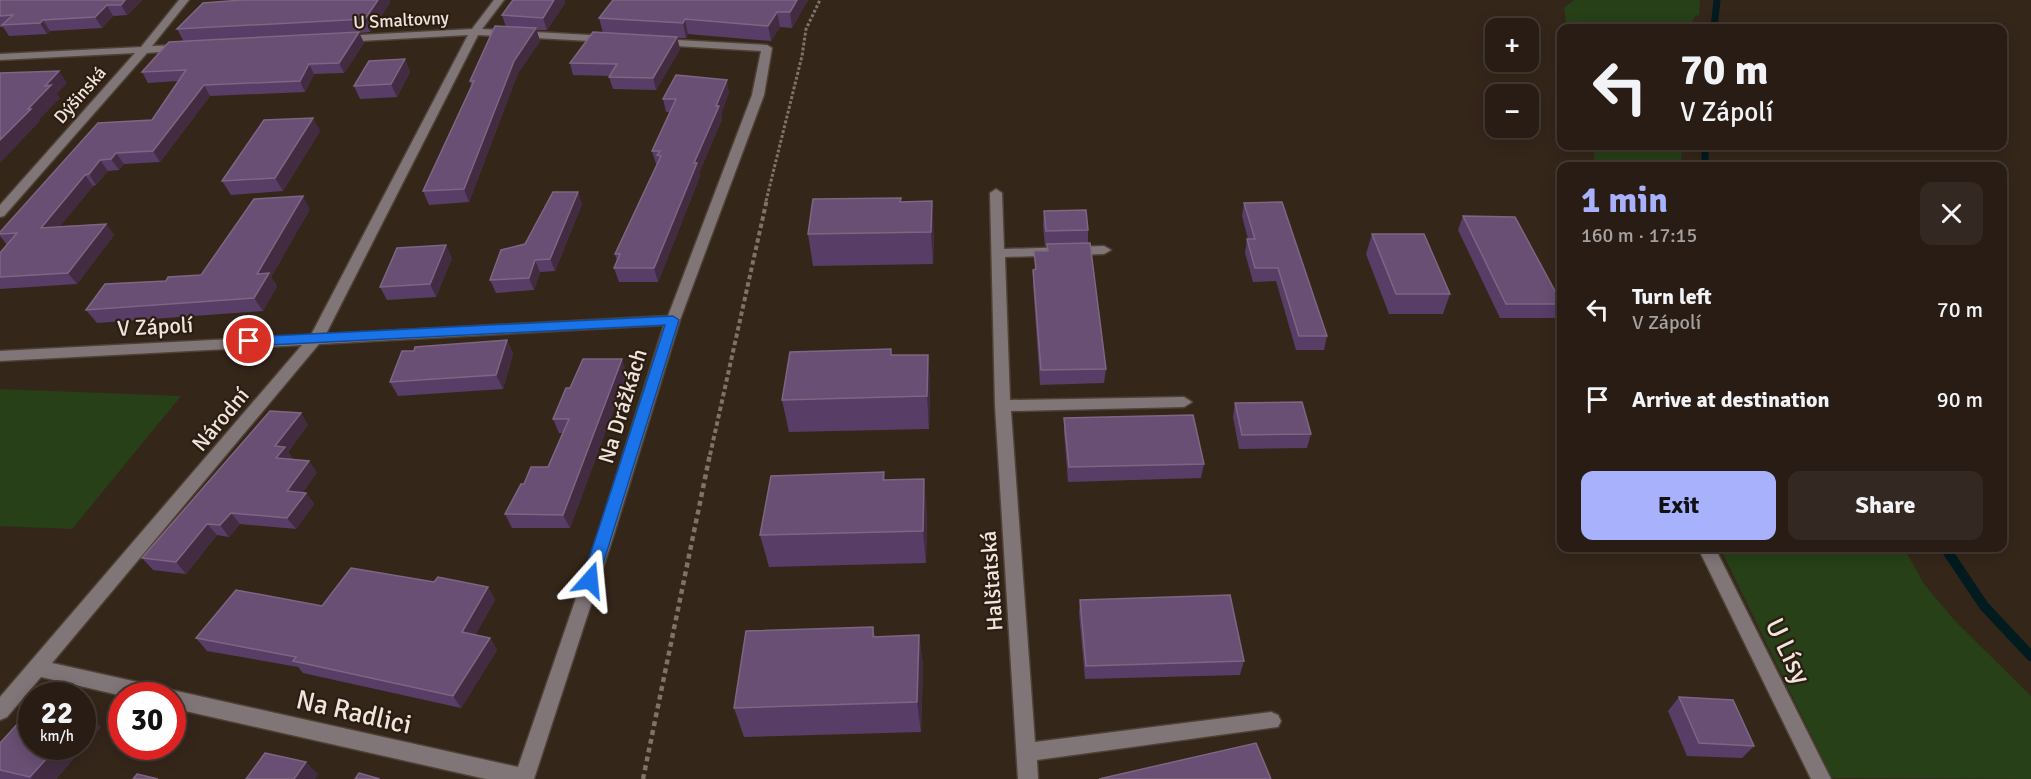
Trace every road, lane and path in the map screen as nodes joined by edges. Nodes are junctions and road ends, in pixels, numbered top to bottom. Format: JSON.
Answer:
{"nodes":[{"id":1,"x":184,"y":0,"type":"edge"},
{"id":2,"x":499,"y":0,"type":"edge"},
{"id":3,"x":820,"y":0,"type":"edge"},
{"id":4,"x":475,"y":32,"type":"junction"},
{"id":5,"x":333,"y":40,"type":"edge"},
{"id":6,"x":615,"y":40,"type":"edge"},
{"id":7,"x":650,"y":42,"type":"edge"},
{"id":8,"x":191,"y":48,"type":"edge"},
{"id":9,"x":144,"y":51,"type":"junction"},
{"id":10,"x":0,"y":57,"type":"edge"},
{"id":11,"x":996,"y":193,"type":"dead end"},
{"id":12,"x":0,"y":213,"type":"edge"},
{"id":13,"x":1104,"y":250,"type":"dead end"},
{"id":14,"x":997,"y":253,"type":"junction"},
{"id":15,"x":673,"y":320,"type":"junction"},
{"id":16,"x":317,"y":337,"type":"junction"},
{"id":17,"x":0,"y":356,"type":"edge"},
{"id":18,"x":1184,"y":402,"type":"dead end"},
{"id":19,"x":1003,"y":406,"type":"junction"},
{"id":20,"x":1709,"y":552,"type":"edge"},
{"id":21,"x":38,"y":668,"type":"junction"},
{"id":22,"x":108,"y":684,"type":"edge"},
{"id":23,"x":186,"y":702,"type":"edge"},
{"id":24,"x":0,"y":711,"type":"edge"},
{"id":25,"x":1270,"y":721,"type":"dead end"},
{"id":26,"x":1027,"y":752,"type":"junction"},
{"id":27,"x":524,"y":779,"type":"edge"},
{"id":28,"x":643,"y":779,"type":"edge"},
{"id":29,"x":1028,"y":779,"type":"edge"},
{"id":30,"x":1821,"y":779,"type":"edge"}],
"edges":[{"from":1,"to":9,"type":"street","name":"Dýšinská"},
{"from":2,"to":4,"type":"street","name":"Národní"},
{"from":3,"to":28,"type":"path"},
{"from":4,"to":5,"type":"street","name":"U Smaltovny"},
{"from":4,"to":6,"type":"street","name":"U Smaltovny"},
{"from":4,"to":16,"type":"street","name":"Národní"},
{"from":7,"to":15,"type":"street","name":"Na Drážkách"},
{"from":8,"to":9,"type":"street"},
{"from":9,"to":10,"type":"street"},
{"from":9,"to":12,"type":"street","name":"Dýšinská"},
{"from":11,"to":14,"type":"street","name":"Halštatská"},
{"from":13,"to":14,"type":"street"},
{"from":14,"to":19,"type":"street","name":"Halštatská"},
{"from":15,"to":16,"type":"street","name":"V Zápolí"},
{"from":15,"to":27,"type":"street","name":"Na Drážkách"},
{"from":16,"to":17,"type":"street","name":"V Zápolí"},
{"from":16,"to":21,"type":"street","name":"Národní"},
{"from":18,"to":19,"type":"street"},
{"from":19,"to":26,"type":"street","name":"Halštatská"},
{"from":20,"to":30,"type":"street","name":"U Lísy"},
{"from":21,"to":22,"type":"street"},
{"from":21,"to":24,"type":"street","name":"Národní"},
{"from":23,"to":27,"type":"street","name":"Na Radlici"},
{"from":25,"to":26,"type":"street"},
{"from":26,"to":29,"type":"street","name":"Halštatská"}]}
